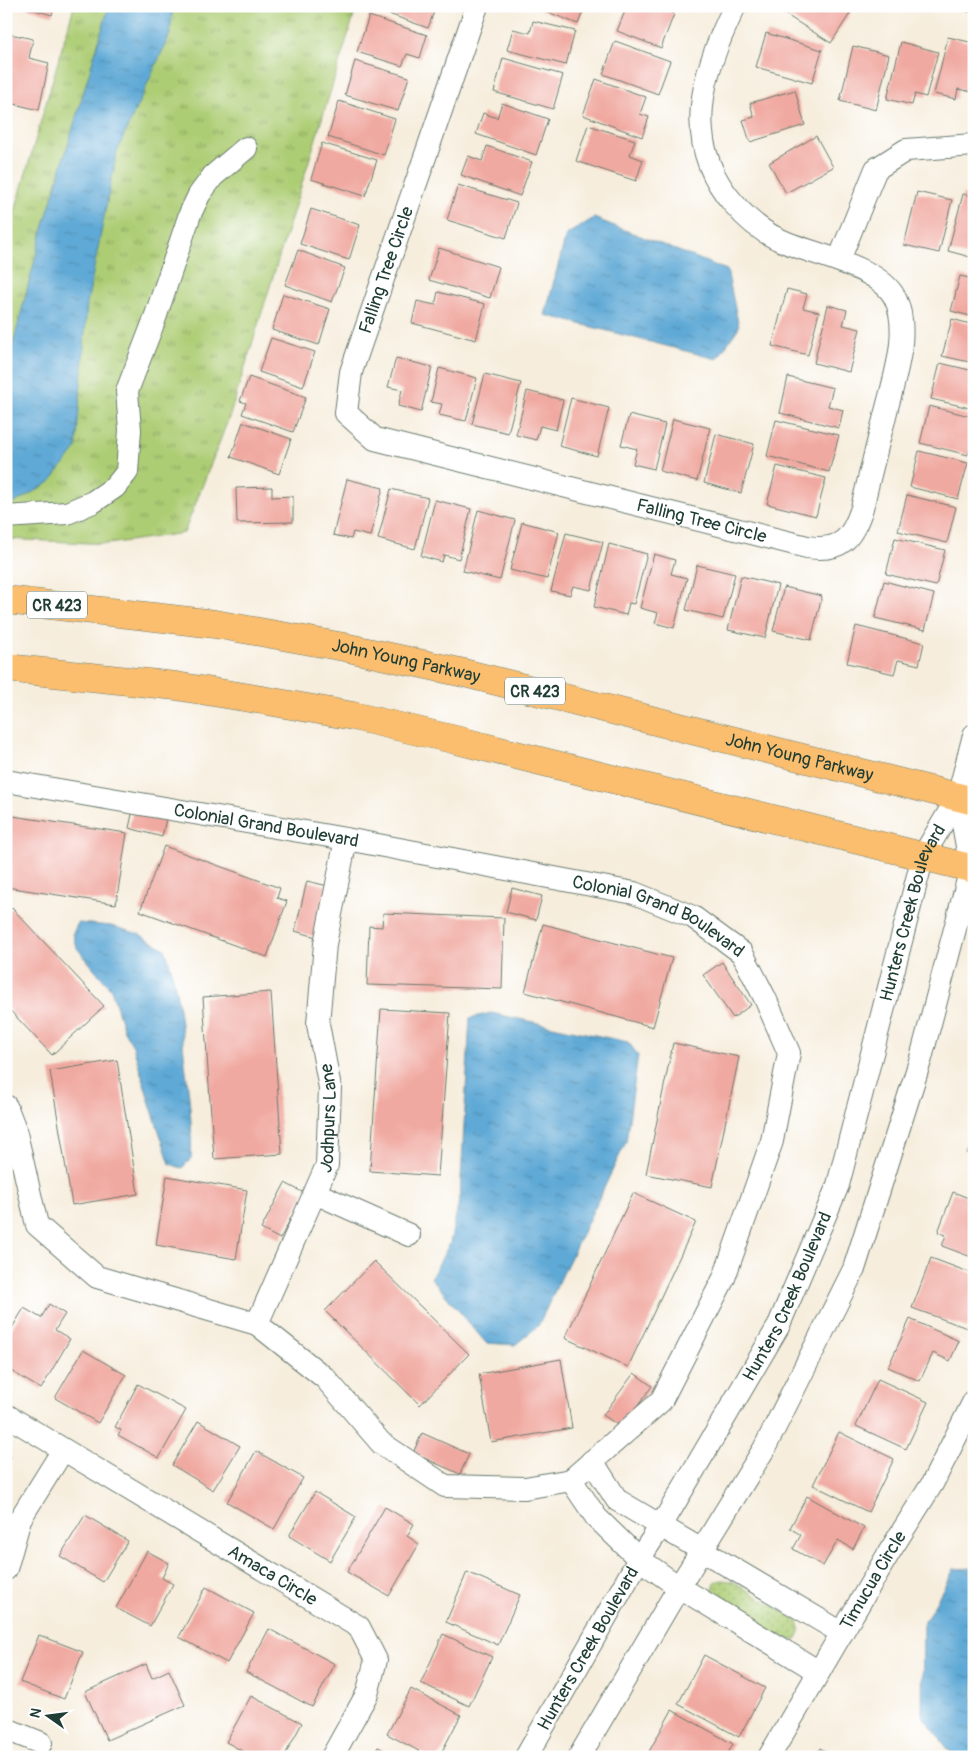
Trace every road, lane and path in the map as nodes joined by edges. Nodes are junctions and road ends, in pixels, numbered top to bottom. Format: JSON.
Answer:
{"nodes":[{"id":1,"x":477,"y":6,"type":"edge"},
{"id":2,"x":735,"y":6,"type":"edge"},
{"id":3,"x":974,"y":145,"type":"edge"},
{"id":4,"x":246,"y":148,"type":"dead end"},
{"id":5,"x":839,"y":260,"type":"junction"},
{"id":6,"x":6,"y":516,"type":"edge"},
{"id":7,"x":6,"y":600,"type":"edge"},
{"id":8,"x":6,"y":668,"type":"edge"},
{"id":9,"x":974,"y":735,"type":"edge"},
{"id":10,"x":6,"y":781,"type":"edge"},
{"id":11,"x":966,"y":799,"type":"edge"},
{"id":12,"x":346,"y":839,"type":"junction"},
{"id":13,"x":923,"y":856,"type":"junction"},
{"id":14,"x":972,"y":868,"type":"edge"},
{"id":15,"x":6,"y":1106,"type":"edge"},
{"id":16,"x":315,"y":1193,"type":"junction"},
{"id":17,"x":409,"y":1235,"type":"dead end"},
{"id":18,"x":257,"y":1324,"type":"junction"},
{"id":19,"x":974,"y":1401,"type":"edge"},
{"id":20,"x":6,"y":1415,"type":"edge"},
{"id":21,"x":63,"y":1450,"type":"junction"},
{"id":22,"x":592,"y":1461,"type":"junction"},
{"id":23,"x":571,"y":1480,"type":"junction"},
{"id":24,"x":617,"y":1500,"type":"junction"},
{"id":25,"x":596,"y":1517,"type":"junction"},
{"id":26,"x":661,"y":1526,"type":"junction"},
{"id":27,"x":702,"y":1550,"type":"junction"},
{"id":28,"x":639,"y":1559,"type":"junction"},
{"id":29,"x":6,"y":1569,"type":"edge"},
{"id":30,"x":679,"y":1587,"type":"junction"},
{"id":31,"x":842,"y":1633,"type":"junction"},
{"id":32,"x":819,"y":1672,"type":"junction"},
{"id":33,"x":6,"y":1729,"type":"edge"},
{"id":34,"x":41,"y":1742,"type":"dead end"},
{"id":35,"x":332,"y":1757,"type":"edge"},
{"id":36,"x":526,"y":1757,"type":"edge"},
{"id":37,"x":579,"y":1757,"type":"edge"},
{"id":38,"x":769,"y":1757,"type":"edge"}],
"edges":[{"from":1,"to":5,"type":"street","name":"Falling Tree Circle"},
{"from":2,"to":5,"type":"street","name":"Falling Tree Circle"},
{"from":3,"to":5,"type":"street"},
{"from":4,"to":6,"type":"street"},
{"from":7,"to":11,"type":"highway","name":"John Young Parkway","number":"CR 423"},
{"from":8,"to":13,"type":"highway"},
{"from":9,"to":11,"type":"street","name":"Hunters Creek Boulevard"},
{"from":10,"to":12,"type":"street","name":"Colonial Grand Boulevard"},
{"from":11,"to":13,"type":"street","name":"Hunters Creek Boulevard"},
{"from":11,"to":14,"type":"street","name":"Hunters Creek Boulevard"},
{"from":12,"to":16,"type":"street","name":"Jodhpurs Lane"},
{"from":12,"to":22,"type":"street","name":"Colonial Grand Boulevard"},
{"from":13,"to":14,"type":"highway"},
{"from":13,"to":26,"type":"street","name":"Hunters Creek Boulevard"},
{"from":14,"to":27,"type":"street","name":"Hunters Creek Boulevard"},
{"from":15,"to":18,"type":"street"},
{"from":16,"to":17,"type":"street"},
{"from":16,"to":18,"type":"street","name":"Jodhpurs Lane"},
{"from":18,"to":23,"type":"street"},
{"from":19,"to":31,"type":"street","name":"Timucua Circle"},
{"from":20,"to":21,"type":"street","name":"Amaca Circle"},
{"from":21,"to":29,"type":"street"},
{"from":21,"to":35,"type":"street","name":"Amaca Circle"},
{"from":22,"to":23,"type":"street","name":"Colonial Grand Boulevard"},
{"from":22,"to":24,"type":"street"},
{"from":23,"to":25,"type":"street"},
{"from":24,"to":25,"type":"street"},
{"from":24,"to":26,"type":"street"},
{"from":25,"to":28,"type":"street"},
{"from":26,"to":27,"type":"street"},
{"from":26,"to":28,"type":"street","name":"Hunters Creek Boulevard"},
{"from":27,"to":30,"type":"street","name":"Hunters Creek Boulevard"},
{"from":27,"to":31,"type":"street"},
{"from":28,"to":30,"type":"street"},
{"from":28,"to":36,"type":"street","name":"Hunters Creek Boulevard"},
{"from":30,"to":32,"type":"street"},
{"from":30,"to":37,"type":"street","name":"Hunters Creek Boulevard"},
{"from":31,"to":32,"type":"street","name":"Timucua Circle"},
{"from":32,"to":38,"type":"street","name":"Timucua Circle"},
{"from":33,"to":34,"type":"street"}]}
